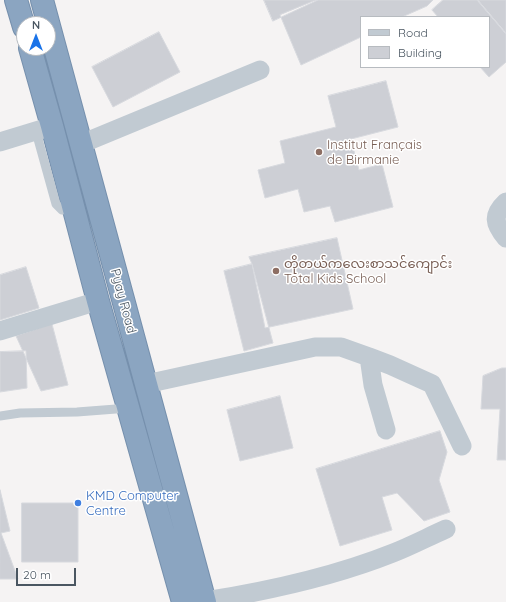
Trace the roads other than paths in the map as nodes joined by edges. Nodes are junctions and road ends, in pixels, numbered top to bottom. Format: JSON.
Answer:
{"nodes":[{"id":1,"x":16,"y":0,"type":"edge"},
{"id":2,"x":42,"y":0,"type":"edge"},
{"id":3,"x":21,"y":16,"type":"edge"},
{"id":4,"x":32,"y":56,"type":"edge"},
{"id":5,"x":260,"y":70,"type":"dead end"},
{"id":6,"x":52,"y":126,"type":"junction"},
{"id":7,"x":0,"y":142,"type":"edge"},
{"id":8,"x":81,"y":144,"type":"junction"},
{"id":9,"x":506,"y":202,"type":"edge"},
{"id":10,"x":506,"y":238,"type":"edge"},
{"id":11,"x":98,"y":301,"type":"junction"},
{"id":12,"x":0,"y":331,"type":"edge"},
{"id":13,"x":369,"y":357,"type":"junction"},
{"id":14,"x":146,"y":384,"type":"junction"},
{"id":15,"x":129,"y":408,"type":"junction"},
{"id":16,"x":0,"y":416,"type":"edge"},
{"id":17,"x":386,"y":430,"type":"dead end"},
{"id":18,"x":462,"y":446,"type":"dead end"},
{"id":19,"x":446,"y":529,"type":"dead end"},
{"id":20,"x":183,"y":602,"type":"edge"},
{"id":21,"x":205,"y":602,"type":"edge"}],
"edges":[{"from":1,"to":3,"type":"highway"},
{"from":2,"to":8,"type":"highway","name":"Pyay Road"},
{"from":4,"to":6,"type":"highway","name":"Pyay Road"},
{"from":5,"to":8,"type":"street"},
{"from":6,"to":7,"type":"street"},
{"from":6,"to":11,"type":"highway","name":"Pyay Road"},
{"from":8,"to":14,"type":"highway","name":"Pyay Road"},
{"from":9,"to":10,"type":"street"},
{"from":11,"to":12,"type":"street"},
{"from":11,"to":15,"type":"highway","name":"Pyay Road"},
{"from":13,"to":14,"type":"street"},
{"from":13,"to":17,"type":"street"},
{"from":13,"to":18,"type":"street"},
{"from":14,"to":21,"type":"highway","name":"Pyay Road"},
{"from":15,"to":16,"type":"lane"},
{"from":15,"to":20,"type":"highway","name":"Pyay Road"},
{"from":19,"to":21,"type":"street"}]}
